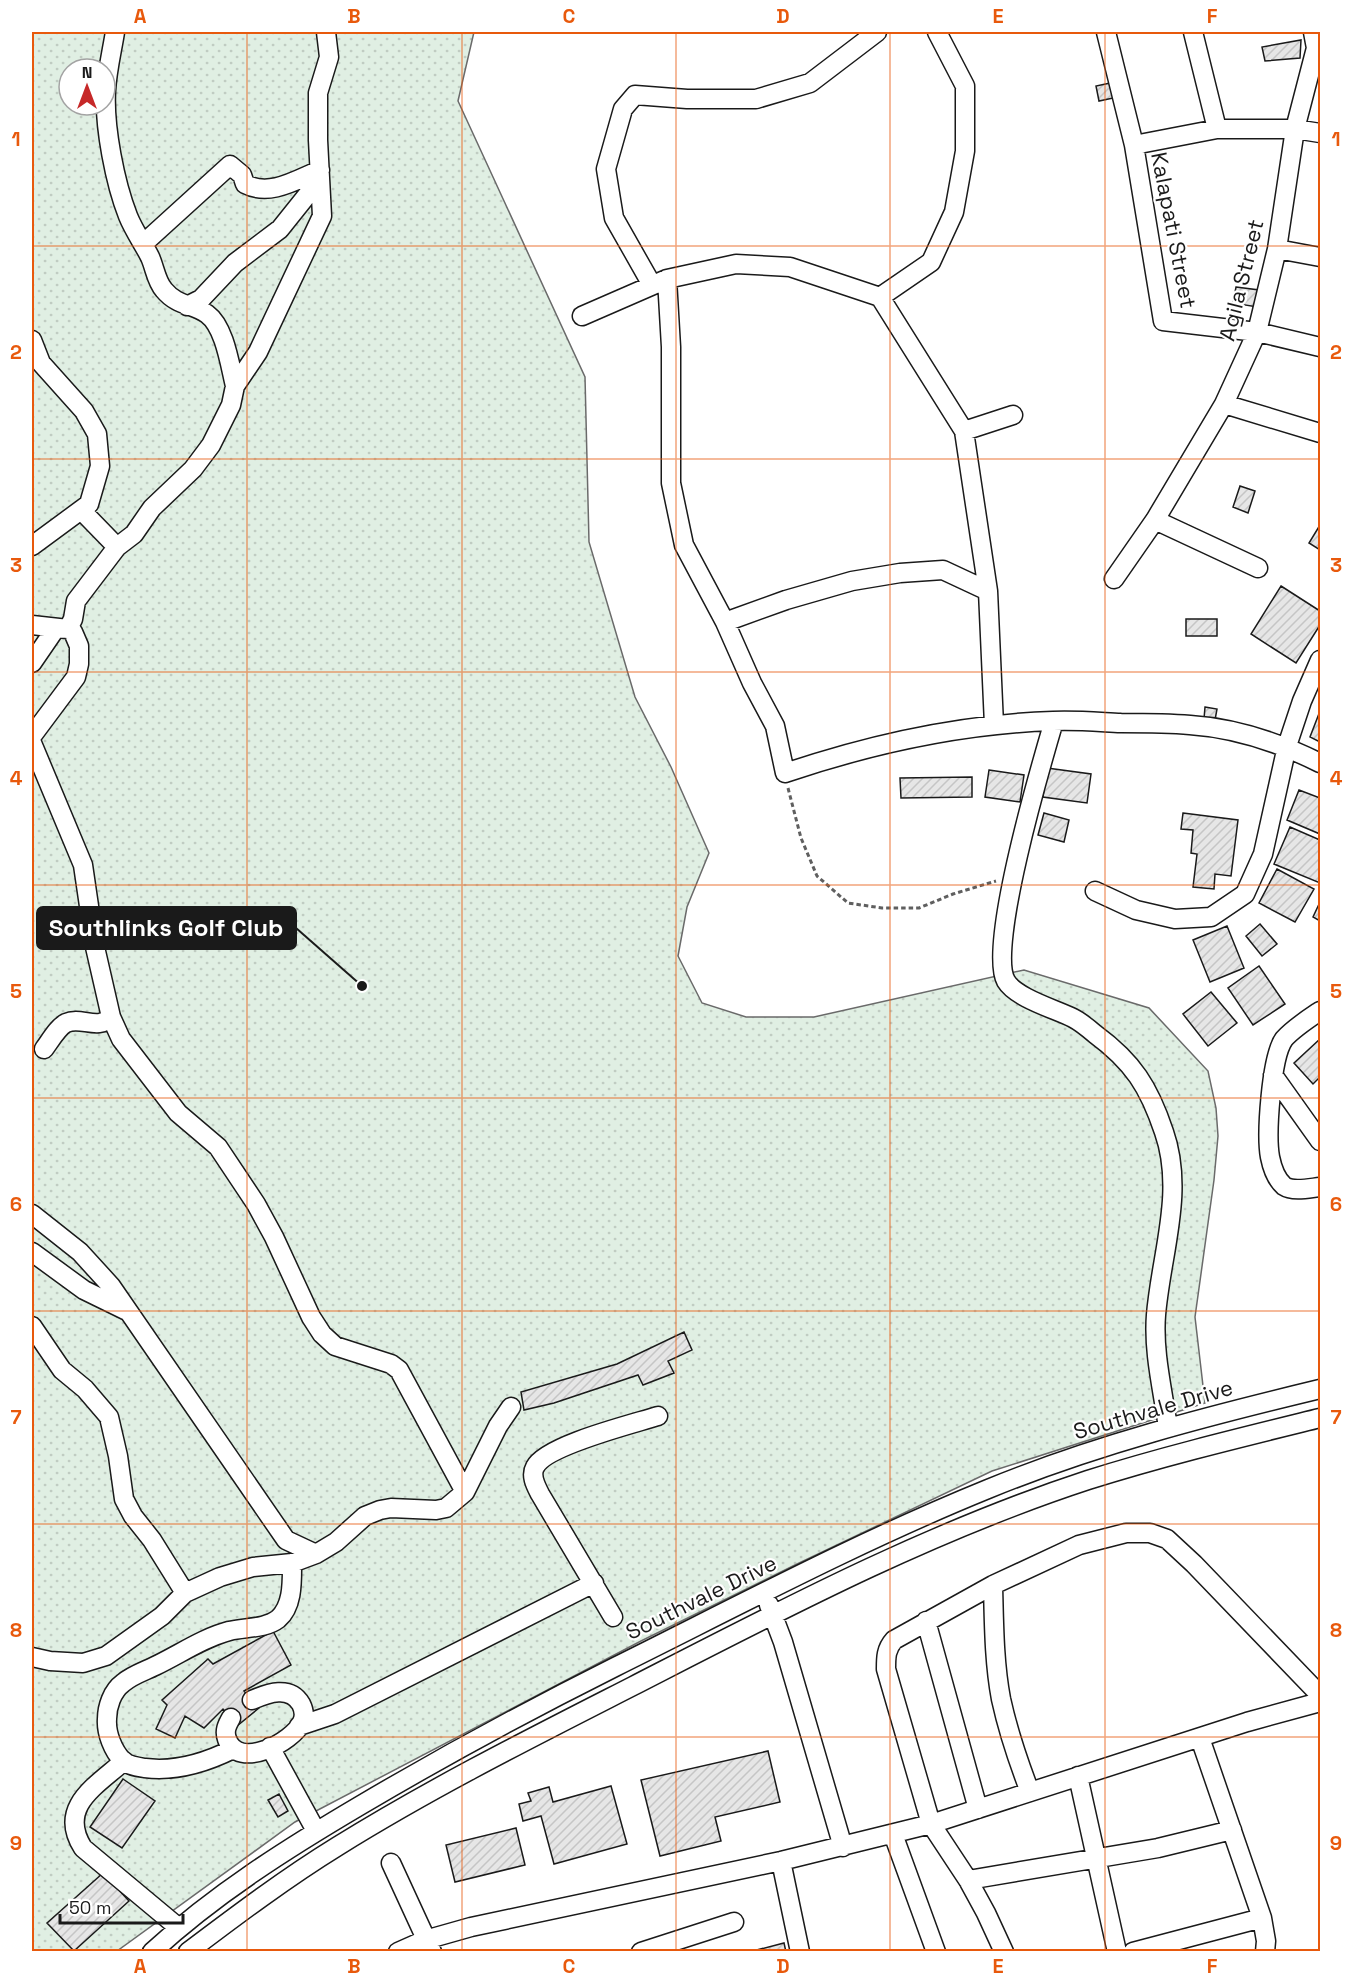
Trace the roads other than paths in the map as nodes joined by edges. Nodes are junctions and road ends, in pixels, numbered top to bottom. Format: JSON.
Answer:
{"nodes":[{"id":1,"x":115,"y":32,"type":"edge"},
{"id":2,"x":326,"y":32,"type":"edge"},
{"id":3,"x":878,"y":32,"type":"edge"},
{"id":4,"x":937,"y":32,"type":"edge"},
{"id":5,"x":1106,"y":32,"type":"edge"},
{"id":6,"x":1193,"y":32,"type":"edge"},
{"id":7,"x":1313,"y":32,"type":"edge"},
{"id":8,"x":1217,"y":129,"type":"junction"},
{"id":9,"x":1295,"y":129,"type":"junction"},
{"id":10,"x":1320,"y":134,"type":"edge"},
{"id":11,"x":1134,"y":145,"type":"junction"},
{"id":12,"x":320,"y":175,"type":"junction"},
{"id":13,"x":142,"y":244,"type":"junction"},
{"id":14,"x":1277,"y":249,"type":"junction"},
{"id":15,"x":1320,"y":256,"type":"edge"},
{"id":16,"x":659,"y":282,"type":"junction"},
{"id":17,"x":880,"y":297,"type":"junction"},
{"id":18,"x":188,"y":306,"type":"junction"},
{"id":19,"x":582,"y":316,"type":"dead end"},
{"id":20,"x":1257,"y":332,"type":"junction"},
{"id":21,"x":32,"y":340,"type":"edge"},
{"id":22,"x":1320,"y":347,"type":"edge"},
{"id":23,"x":235,"y":386,"type":"junction"},
{"id":24,"x":1224,"y":404,"type":"junction"},
{"id":25,"x":1013,"y":415,"type":"dead end"},
{"id":26,"x":964,"y":431,"type":"junction"},
{"id":27,"x":1320,"y":433,"type":"edge"},
{"id":28,"x":81,"y":510,"type":"junction"},
{"id":29,"x":1155,"y":520,"type":"junction"},
{"id":30,"x":32,"y":546,"type":"edge"},
{"id":31,"x":117,"y":547,"type":"junction"},
{"id":32,"x":1258,"y":568,"type":"dead end"},
{"id":33,"x":1114,"y":579,"type":"dead end"},
{"id":34,"x":988,"y":591,"type":"junction"},
{"id":35,"x":725,"y":622,"type":"junction"},
{"id":36,"x":32,"y":625,"type":"edge"},
{"id":37,"x":62,"y":628,"type":"junction"},
{"id":38,"x":1320,"y":660,"type":"edge"},
{"id":39,"x":32,"y":663,"type":"edge"},
{"id":40,"x":1054,"y":721,"type":"junction"},
{"id":41,"x":994,"y":725,"type":"junction"},
{"id":42,"x":32,"y":736,"type":"edge"},
{"id":43,"x":32,"y":742,"type":"edge"},
{"id":44,"x":1287,"y":746,"type":"junction"},
{"id":45,"x":1320,"y":763,"type":"edge"},
{"id":46,"x":1095,"y":891,"type":"dead end"},
{"id":47,"x":1320,"y":1011,"type":"edge"},
{"id":48,"x":111,"y":1017,"type":"junction"},
{"id":49,"x":44,"y":1049,"type":"dead end"},
{"id":50,"x":1273,"y":1075,"type":"junction"},
{"id":51,"x":1320,"y":1141,"type":"edge"},
{"id":52,"x":1320,"y":1187,"type":"edge"},
{"id":53,"x":32,"y":1214,"type":"edge"},
{"id":54,"x":32,"y":1252,"type":"edge"},
{"id":55,"x":128,"y":1312,"type":"junction"},
{"id":56,"x":32,"y":1326,"type":"edge"},
{"id":57,"x":1320,"y":1389,"type":"edge"},
{"id":58,"x":511,"y":1407,"type":"dead end"},
{"id":59,"x":658,"y":1416,"type":"dead end"},
{"id":60,"x":1320,"y":1418,"type":"edge"},
{"id":61,"x":1168,"y":1428,"type":"junction"},
{"id":62,"x":465,"y":1492,"type":"junction"},
{"id":63,"x":316,"y":1554,"type":"junction"},
{"id":64,"x":292,"y":1563,"type":"junction"},
{"id":65,"x":594,"y":1583,"type":"junction"},
{"id":66,"x":993,"y":1585,"type":"junction"},
{"id":67,"x":185,"y":1593,"type":"junction"},
{"id":68,"x":764,"y":1593,"type":"junction"},
{"id":69,"x":774,"y":1614,"type":"junction"},
{"id":70,"x":613,"y":1617,"type":"dead end"},
{"id":71,"x":926,"y":1621,"type":"junction"},
{"id":72,"x":106,"y":1656,"type":"junction"},
{"id":73,"x":32,"y":1657,"type":"edge"},
{"id":74,"x":122,"y":1683,"type":"junction"},
{"id":75,"x":1320,"y":1695,"type":"edge"},
{"id":76,"x":252,"y":1700,"type":"tunnel mouth"},
{"id":77,"x":1320,"y":1702,"type":"edge"},
{"id":78,"x":231,"y":1718,"type":"dead end"},
{"id":79,"x":299,"y":1726,"type":"junction"},
{"id":80,"x":1200,"y":1738,"type":"junction"},
{"id":81,"x":276,"y":1744,"type":"junction"},
{"id":82,"x":233,"y":1749,"type":"junction"},
{"id":83,"x":124,"y":1761,"type":"junction"},
{"id":84,"x":1078,"y":1776,"type":"junction"},
{"id":85,"x":1030,"y":1792,"type":"junction"},
{"id":86,"x":978,"y":1809,"type":"junction"},
{"id":87,"x":931,"y":1824,"type":"junction"},
{"id":88,"x":322,"y":1828,"type":"junction"},
{"id":89,"x":1232,"y":1830,"type":"junction"},
{"id":90,"x":893,"y":1834,"type":"junction"},
{"id":91,"x":843,"y":1847,"type":"junction"},
{"id":92,"x":1096,"y":1858,"type":"junction"},
{"id":93,"x":781,"y":1861,"type":"junction"},
{"id":94,"x":391,"y":1863,"type":"dead end"},
{"id":95,"x":968,"y":1880,"type":"junction"},
{"id":96,"x":1262,"y":1918,"type":"junction"},
{"id":97,"x":734,"y":1922,"type":"dead end"},
{"id":98,"x":179,"y":1928,"type":"junction"},
{"id":99,"x":429,"y":1946,"type":"edge"},
{"id":100,"x":152,"y":1952,"type":"edge"},
{"id":101,"x":188,"y":1952,"type":"edge"},
{"id":102,"x":398,"y":1952,"type":"edge"},
{"id":103,"x":641,"y":1952,"type":"edge"},
{"id":104,"x":800,"y":1952,"type":"edge"},
{"id":105,"x":936,"y":1952,"type":"edge"},
{"id":106,"x":1004,"y":1952,"type":"edge"},
{"id":107,"x":1117,"y":1952,"type":"edge"},
{"id":108,"x":1133,"y":1952,"type":"edge"},
{"id":109,"x":1265,"y":1952,"type":"edge"}],
"edges":[{"from":1,"to":13,"type":"street"},
{"from":2,"to":12,"type":"street"},
{"from":3,"to":16,"type":"street"},
{"from":4,"to":17,"type":"street"},
{"from":5,"to":11,"type":"street","name":"Kalapati Street"},
{"from":6,"to":8,"type":"street"},
{"from":7,"to":9,"type":"street","name":"Agila Street"},
{"from":8,"to":9,"type":"street"},
{"from":8,"to":11,"type":"street"},
{"from":9,"to":10,"type":"street"},
{"from":9,"to":14,"type":"street","name":"Agila Street"},
{"from":11,"to":20,"type":"street","name":"Kalapati Street"},
{"from":12,"to":13,"type":"street"},
{"from":12,"to":18,"type":"street"},
{"from":12,"to":23,"type":"street"},
{"from":13,"to":18,"type":"street"},
{"from":14,"to":15,"type":"street"},
{"from":14,"to":20,"type":"street","name":"Agila Street"},
{"from":16,"to":17,"type":"street"},
{"from":16,"to":19,"type":"street"},
{"from":16,"to":35,"type":"street"},
{"from":17,"to":26,"type":"street"},
{"from":18,"to":23,"type":"street"},
{"from":20,"to":22,"type":"street","name":"Kalapati Street"},
{"from":20,"to":24,"type":"street","name":"Agila Street"},
{"from":21,"to":28,"type":"street"},
{"from":23,"to":31,"type":"street"},
{"from":24,"to":27,"type":"street"},
{"from":24,"to":29,"type":"street","name":"Agila Street"},
{"from":25,"to":26,"type":"street"},
{"from":26,"to":34,"type":"street"},
{"from":28,"to":30,"type":"street"},
{"from":28,"to":31,"type":"street"},
{"from":29,"to":32,"type":"street"},
{"from":29,"to":33,"type":"street","name":"Agila Street"},
{"from":31,"to":37,"type":"street"},
{"from":34,"to":35,"type":"street"},
{"from":34,"to":41,"type":"street"},
{"from":35,"to":41,"type":"street"},
{"from":36,"to":37,"type":"street"},
{"from":37,"to":39,"type":"street"},
{"from":37,"to":42,"type":"street"},
{"from":38,"to":44,"type":"street"},
{"from":40,"to":41,"type":"street"},
{"from":40,"to":44,"type":"street"},
{"from":40,"to":61,"type":"street"},
{"from":43,"to":48,"type":"street"},
{"from":44,"to":45,"type":"street"},
{"from":44,"to":46,"type":"street"},
{"from":47,"to":50,"type":"street"},
{"from":48,"to":49,"type":"street"},
{"from":48,"to":62,"type":"street"},
{"from":50,"to":51,"type":"street"},
{"from":50,"to":52,"type":"street"},
{"from":53,"to":55,"type":"street"},
{"from":54,"to":55,"type":"street"},
{"from":55,"to":63,"type":"street"},
{"from":56,"to":67,"type":"street"},
{"from":57,"to":61,"type":"street","name":"Southvale Drive"},
{"from":58,"to":62,"type":"street"},
{"from":59,"to":65,"type":"street"},
{"from":60,"to":69,"type":"street"},
{"from":61,"to":68,"type":"street","name":"Southvale Drive"},
{"from":62,"to":63,"type":"street"},
{"from":63,"to":64,"type":"street"},
{"from":64,"to":67,"type":"street"},
{"from":64,"to":74,"type":"street"},
{"from":65,"to":70,"type":"street"},
{"from":65,"to":79,"type":"street"},
{"from":66,"to":71,"type":"street"},
{"from":66,"to":75,"type":"street"},
{"from":66,"to":85,"type":"street"},
{"from":67,"to":72,"type":"street"},
{"from":68,"to":69,"type":"street"},
{"from":68,"to":88,"type":"street","name":"Southvale Drive"},
{"from":69,"to":91,"type":"street"},
{"from":69,"to":101,"type":"street"},
{"from":71,"to":86,"type":"street"},
{"from":71,"to":87,"type":"street"},
{"from":72,"to":73,"type":"street"},
{"from":72,"to":74,"type":"street"},
{"from":74,"to":83,"type":"street"},
{"from":76,"to":79,"type":"street"},
{"from":77,"to":80,"type":"street"},
{"from":78,"to":82,"type":"street"},
{"from":79,"to":81,"type":"street"},
{"from":80,"to":84,"type":"street"},
{"from":80,"to":89,"type":"street"},
{"from":81,"to":82,"type":"street"},
{"from":81,"to":88,"type":"street"},
{"from":82,"to":83,"type":"street"},
{"from":83,"to":98,"type":"street"},
{"from":84,"to":85,"type":"street"},
{"from":84,"to":92,"type":"street"},
{"from":85,"to":86,"type":"street"},
{"from":86,"to":87,"type":"street"},
{"from":87,"to":90,"type":"street"},
{"from":87,"to":95,"type":"street"},
{"from":88,"to":98,"type":"street","name":"Southvale Drive"},
{"from":89,"to":92,"type":"street"},
{"from":89,"to":96,"type":"street"},
{"from":90,"to":91,"type":"street"},
{"from":90,"to":105,"type":"street"},
{"from":91,"to":93,"type":"street"},
{"from":92,"to":95,"type":"street"},
{"from":92,"to":107,"type":"street"},
{"from":93,"to":99,"type":"street"},
{"from":93,"to":104,"type":"street"},
{"from":94,"to":99,"type":"street"},
{"from":95,"to":106,"type":"street"},
{"from":96,"to":108,"type":"street"},
{"from":96,"to":109,"type":"street"},
{"from":97,"to":103,"type":"street"},
{"from":98,"to":100,"type":"street","name":"Southvale Drive"},
{"from":99,"to":102,"type":"street"}]}
